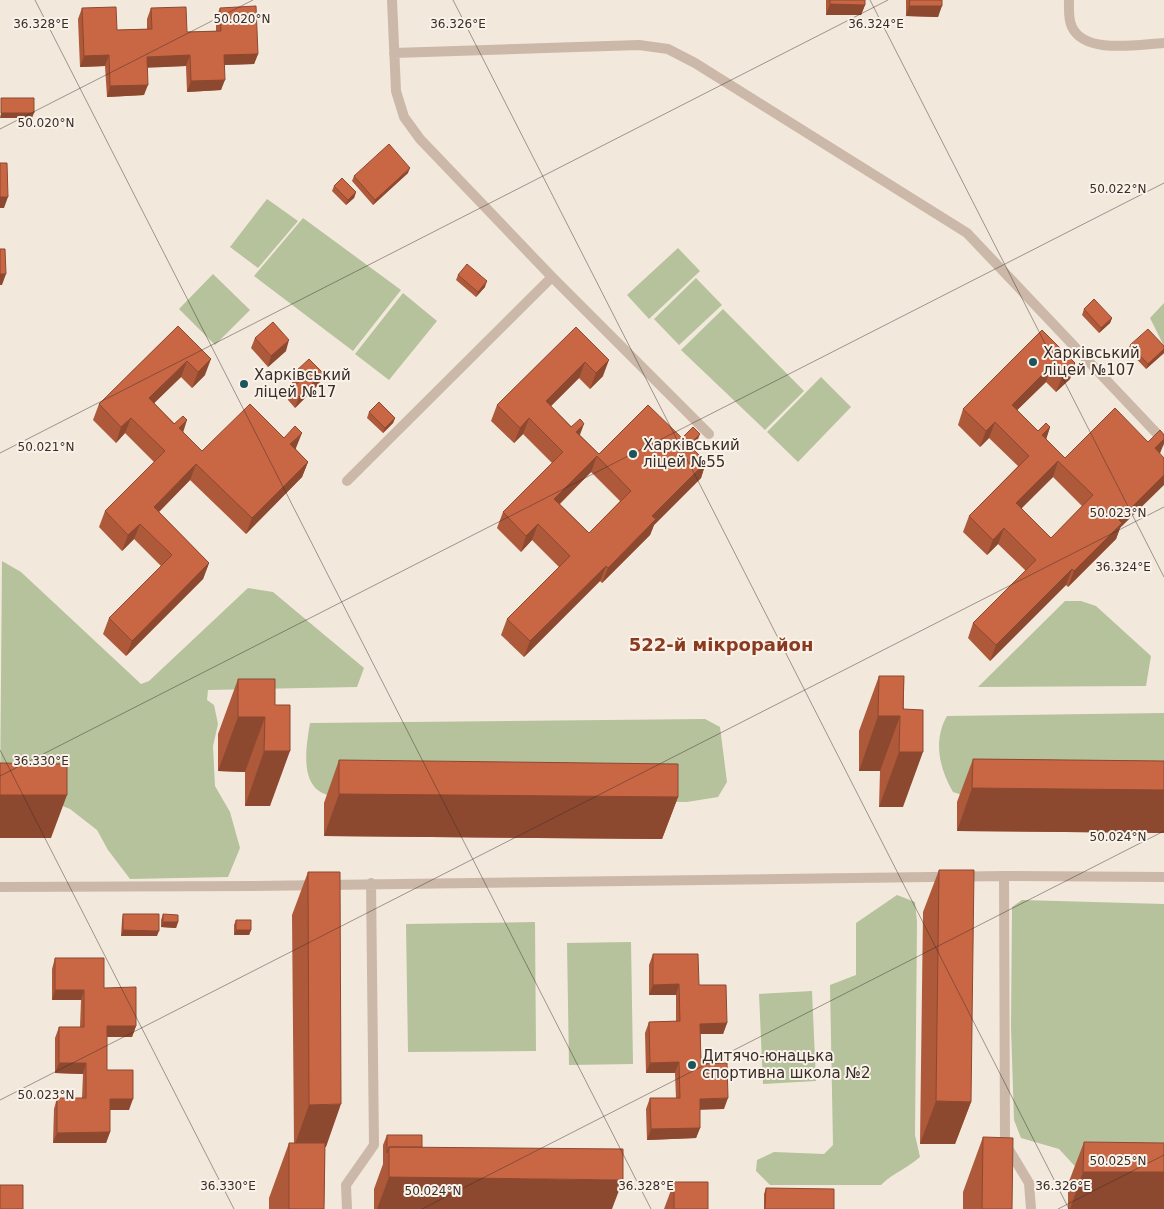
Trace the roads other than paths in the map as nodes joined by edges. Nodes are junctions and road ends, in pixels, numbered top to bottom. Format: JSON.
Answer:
{"nodes":[{"id":1,"x":392,"y":0,"type":"edge"},
{"id":2,"x":1069,"y":0,"type":"edge"},
{"id":3,"x":1164,"y":44,"type":"edge"},
{"id":4,"x":394,"y":53,"type":"junction"},
{"id":5,"x":552,"y":277,"type":"junction"},
{"id":6,"x":709,"y":434,"type":"dead end"},
{"id":7,"x":1164,"y":441,"type":"edge"},
{"id":8,"x":347,"y":481,"type":"dead end"},
{"id":9,"x":1004,"y":876,"type":"junction"},
{"id":10,"x":1164,"y":877,"type":"edge"},
{"id":11,"x":371,"y":883,"type":"junction"},
{"id":12,"x":0,"y":887,"type":"edge"},
{"id":13,"x":347,"y":1209,"type":"edge"},
{"id":14,"x":1031,"y":1209,"type":"edge"}],
"edges":[{"from":1,"to":4,"type":"lane"},
{"from":2,"to":3,"type":"lane"},
{"from":4,"to":5,"type":"lane"},
{"from":4,"to":7,"type":"lane"},
{"from":5,"to":6,"type":"lane"},
{"from":5,"to":8,"type":"lane"},
{"from":9,"to":10,"type":"lane"},
{"from":9,"to":11,"type":"lane"},
{"from":9,"to":14,"type":"lane"},
{"from":11,"to":12,"type":"lane"},
{"from":11,"to":13,"type":"lane"}]}
